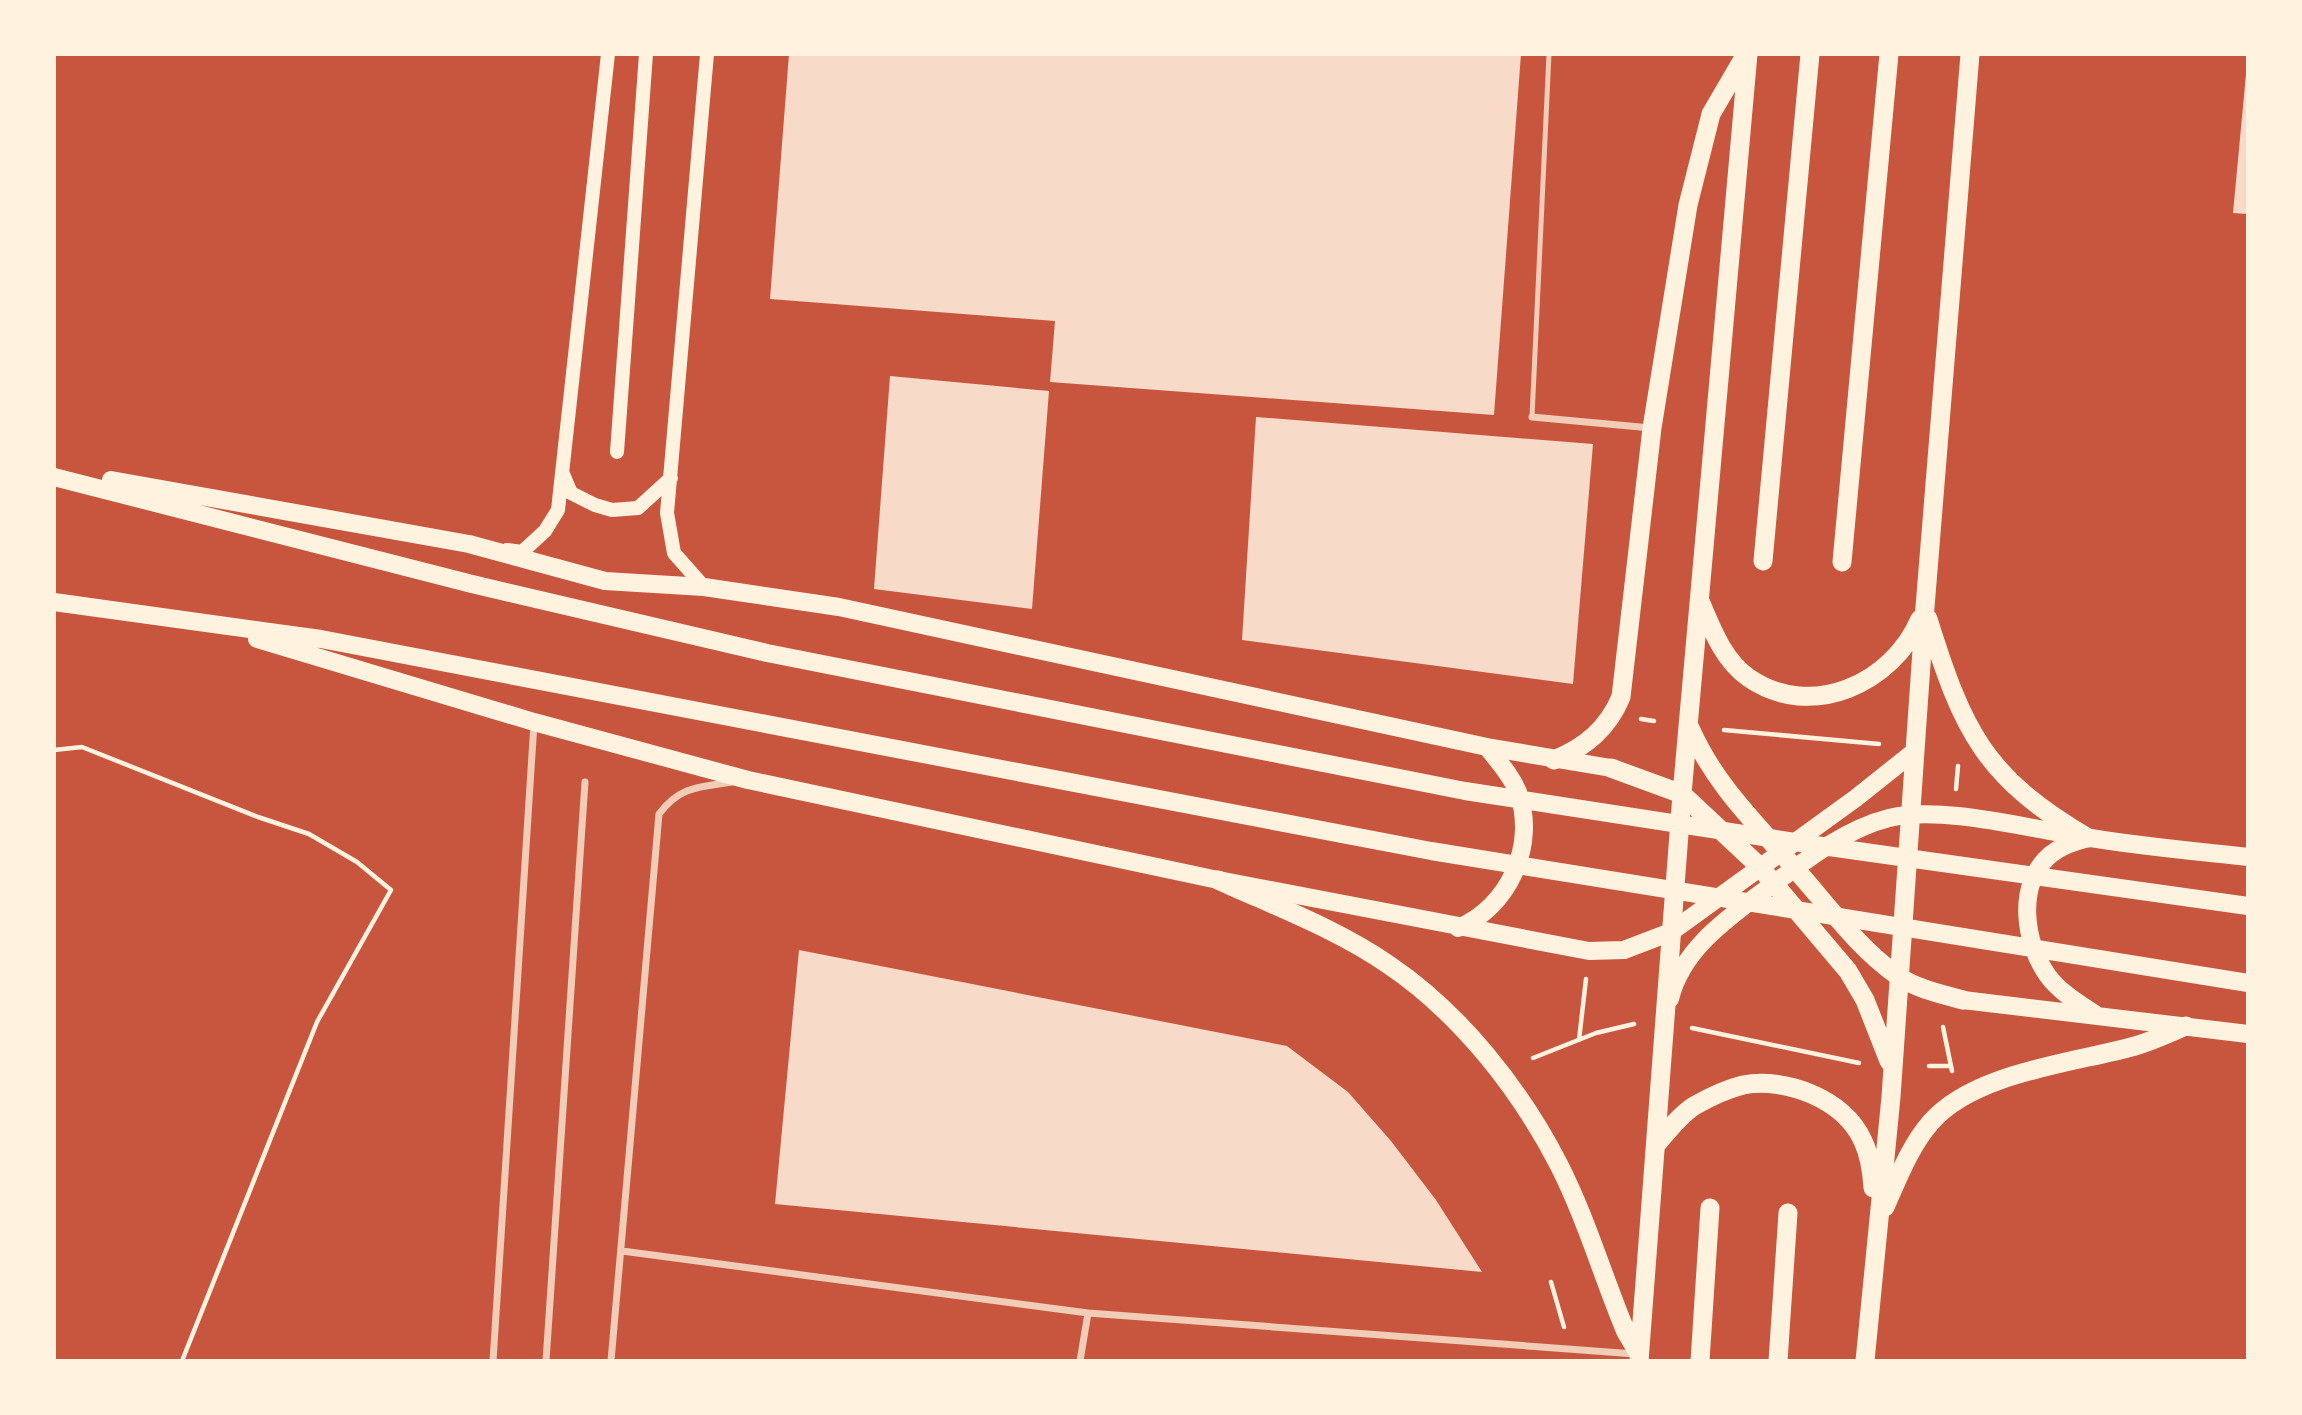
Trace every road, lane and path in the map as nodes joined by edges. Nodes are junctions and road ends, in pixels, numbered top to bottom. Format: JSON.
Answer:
{"nodes":[{"id":1,"x":608,"y":54,"type":"edge"},
{"id":2,"x":646,"y":54,"type":"edge"},
{"id":3,"x":707,"y":54,"type":"edge"},
{"id":4,"x":1549,"y":54,"type":"edge"},
{"id":5,"x":1747,"y":54,"type":"edge"},
{"id":6,"x":1810,"y":54,"type":"edge"},
{"id":7,"x":1889,"y":54,"type":"edge"},
{"id":8,"x":1970,"y":54,"type":"edge"},
{"id":9,"x":1532,"y":417,"type":"joint"},
{"id":10,"x":1652,"y":428,"type":"junction"},
{"id":11,"x":617,"y":452,"type":"dead end"},
{"id":12,"x":54,"y":470,"type":"edge"},
{"id":13,"x":562,"y":473,"type":"junction"},
{"id":14,"x":54,"y":477,"type":"edge"},
{"id":15,"x":671,"y":478,"type":"junction"},
{"id":16,"x":469,"y":544,"type":"junction"},
{"id":17,"x":1763,"y":561,"type":"dead end"},
{"id":18,"x":1842,"y":562,"type":"dead end"},
{"id":19,"x":705,"y":587,"type":"junction"},
{"id":20,"x":1699,"y":597,"type":"junction"},
{"id":21,"x":54,"y":601,"type":"edge"},
{"id":22,"x":1925,"y":607,"type":"junction"},
{"id":23,"x":210,"y":625,"type":"junction"},
{"id":24,"x":534,"y":722,"type":"junction"},
{"id":25,"x":1688,"y":724,"type":"junction"},
{"id":26,"x":1719,"y":730,"type":"dead end"},
{"id":27,"x":1880,"y":744,"type":"dead end"},
{"id":28,"x":1487,"y":747,"type":"junction"},
{"id":29,"x":54,"y":750,"type":"edge"},
{"id":30,"x":1915,"y":751,"type":"junction"},
{"id":31,"x":1554,"y":760,"type":"junction"},
{"id":32,"x":1958,"y":765,"type":"dead end"},
{"id":33,"x":1611,"y":768,"type":"joint"},
{"id":34,"x":748,"y":780,"type":"junction"},
{"id":35,"x":585,"y":782,"type":"dead end"},
{"id":36,"x":1955,"y":793,"type":"dead end"},
{"id":37,"x":1682,"y":794,"type":"junction"},
{"id":38,"x":1911,"y":814,"type":"junction"},
{"id":39,"x":2088,"y":838,"type":"junction"},
{"id":40,"x":1780,"y":851,"type":"junction"},
{"id":41,"x":2248,"y":856,"type":"edge"},
{"id":42,"x":1759,"y":866,"type":"junction"},
{"id":43,"x":1796,"y":869,"type":"junction"},
{"id":44,"x":1218,"y":880,"type":"junction"},
{"id":45,"x":1774,"y":884,"type":"junction"},
{"id":46,"x":2248,"y":906,"type":"edge"},
{"id":47,"x":1458,"y":928,"type":"junction"},
{"id":48,"x":1671,"y":932,"type":"junction"},
{"id":49,"x":1586,"y":974,"type":"dead end"},
{"id":50,"x":1899,"y":976,"type":"junction"},
{"id":51,"x":2248,"y":983,"type":"edge"},
{"id":52,"x":1963,"y":1000,"type":"joint"},
{"id":53,"x":2097,"y":1015,"type":"junction"},
{"id":54,"x":1634,"y":1024,"type":"dead end"},
{"id":55,"x":2186,"y":1026,"type":"junction"},
{"id":56,"x":1663,"y":1027,"type":"junction"},
{"id":57,"x":1943,"y":1027,"type":"dead end"},
{"id":58,"x":1692,"y":1028,"type":"dead end"},
{"id":59,"x":2248,"y":1034,"type":"edge"},
{"id":60,"x":1579,"y":1040,"type":"junction"},
{"id":61,"x":1532,"y":1058,"type":"dead end"},
{"id":62,"x":1865,"y":1064,"type":"dead end"},
{"id":63,"x":1929,"y":1066,"type":"dead end"},
{"id":64,"x":1950,"y":1066,"type":"junction"},
{"id":65,"x":1892,"y":1068,"type":"junction"},
{"id":66,"x":1953,"y":1075,"type":"dead end"},
{"id":67,"x":1656,"y":1145,"type":"junction"},
{"id":68,"x":1710,"y":1208,"type":"dead end"},
{"id":69,"x":1788,"y":1213,"type":"dead end"},
{"id":70,"x":1877,"y":1227,"type":"junction"},
{"id":71,"x":622,"y":1251,"type":"junction"},
{"id":72,"x":1088,"y":1313,"type":"junction"},
{"id":73,"x":1639,"y":1358,"type":"edge"},
{"id":74,"x":182,"y":1361,"type":"edge"},
{"id":75,"x":493,"y":1361,"type":"edge"},
{"id":76,"x":546,"y":1361,"type":"edge"},
{"id":77,"x":611,"y":1361,"type":"edge"},
{"id":78,"x":1080,"y":1361,"type":"edge"},
{"id":79,"x":1700,"y":1361,"type":"edge"},
{"id":80,"x":1778,"y":1361,"type":"edge"},
{"id":81,"x":1865,"y":1361,"type":"edge"}],
"edges":[{"from":1,"to":13,"type":"main road"},
{"from":2,"to":11,"type":"main road"},
{"from":3,"to":15,"type":"main road"},
{"from":4,"to":9,"type":"lane"},
{"from":5,"to":10,"type":"highway"},
{"from":5,"to":20,"type":"highway"},
{"from":6,"to":17,"type":"highway"},
{"from":7,"to":18,"type":"highway"},
{"from":8,"to":22,"type":"highway"},
{"from":9,"to":10,"type":"street"},
{"from":10,"to":31,"type":"highway"},
{"from":12,"to":16,"type":"main road"},
{"from":13,"to":15,"type":"main road"},
{"from":13,"to":16,"type":"main road"},
{"from":14,"to":46,"type":"main road"},
{"from":15,"to":19,"type":"main road"},
{"from":16,"to":19,"type":"main road"},
{"from":19,"to":28,"type":"main road"},
{"from":20,"to":22,"type":"highway"},
{"from":20,"to":25,"type":"highway"},
{"from":21,"to":23,"type":"main road"},
{"from":22,"to":30,"type":"highway"},
{"from":22,"to":39,"type":"highway"},
{"from":23,"to":24,"type":"main road"},
{"from":23,"to":51,"type":"main road"},
{"from":24,"to":34,"type":"main road"},
{"from":24,"to":75,"type":"street"},
{"from":25,"to":37,"type":"highway"},
{"from":25,"to":40,"type":"highway"},
{"from":26,"to":27,"type":"path"},
{"from":28,"to":31,"type":"main road"},
{"from":28,"to":47,"type":"main road"},
{"from":29,"to":74,"type":"path"},
{"from":30,"to":38,"type":"highway"},
{"from":30,"to":40,"type":"main road"},
{"from":31,"to":33,"type":"main road"},
{"from":32,"to":36,"type":"path"},
{"from":33,"to":37,"type":"highway"},
{"from":34,"to":44,"type":"main road"},
{"from":34,"to":71,"type":"street"},
{"from":35,"to":76,"type":"street"},
{"from":37,"to":42,"type":"highway"},
{"from":37,"to":48,"type":"highway"},
{"from":38,"to":39,"type":"main road"},
{"from":38,"to":43,"type":"main road"},
{"from":38,"to":50,"type":"highway"},
{"from":39,"to":41,"type":"main road"},
{"from":39,"to":53,"type":"main road"},
{"from":40,"to":42,"type":"main road"},
{"from":40,"to":43,"type":"highway"},
{"from":42,"to":45,"type":"highway"},
{"from":42,"to":48,"type":"main road"},
{"from":43,"to":45,"type":"main road"},
{"from":43,"to":50,"type":"highway"},
{"from":44,"to":47,"type":"main road"},
{"from":44,"to":73,"type":"highway"},
{"from":45,"to":56,"type":"main road"},
{"from":45,"to":65,"type":"highway"},
{"from":47,"to":48,"type":"main road"},
{"from":48,"to":56,"type":"highway"},
{"from":49,"to":60,"type":"path"},
{"from":50,"to":52,"type":"highway"},
{"from":50,"to":65,"type":"highway"},
{"from":52,"to":53,"type":"main road"},
{"from":53,"to":55,"type":"main road"},
{"from":54,"to":60,"type":"path"},
{"from":55,"to":59,"type":"main road"},
{"from":55,"to":70,"type":"highway"},
{"from":56,"to":67,"type":"highway"},
{"from":57,"to":64,"type":"path"},
{"from":58,"to":62,"type":"path"},
{"from":60,"to":61,"type":"path"},
{"from":63,"to":64,"type":"path"},
{"from":64,"to":66,"type":"path"},
{"from":65,"to":70,"type":"highway"},
{"from":67,"to":70,"type":"highway"},
{"from":67,"to":73,"type":"highway"},
{"from":68,"to":79,"type":"highway"},
{"from":69,"to":80,"type":"highway"},
{"from":70,"to":81,"type":"highway"},
{"from":71,"to":72,"type":"street"},
{"from":71,"to":77,"type":"street"},
{"from":72,"to":73,"type":"street"},
{"from":72,"to":78,"type":"street"}]}
